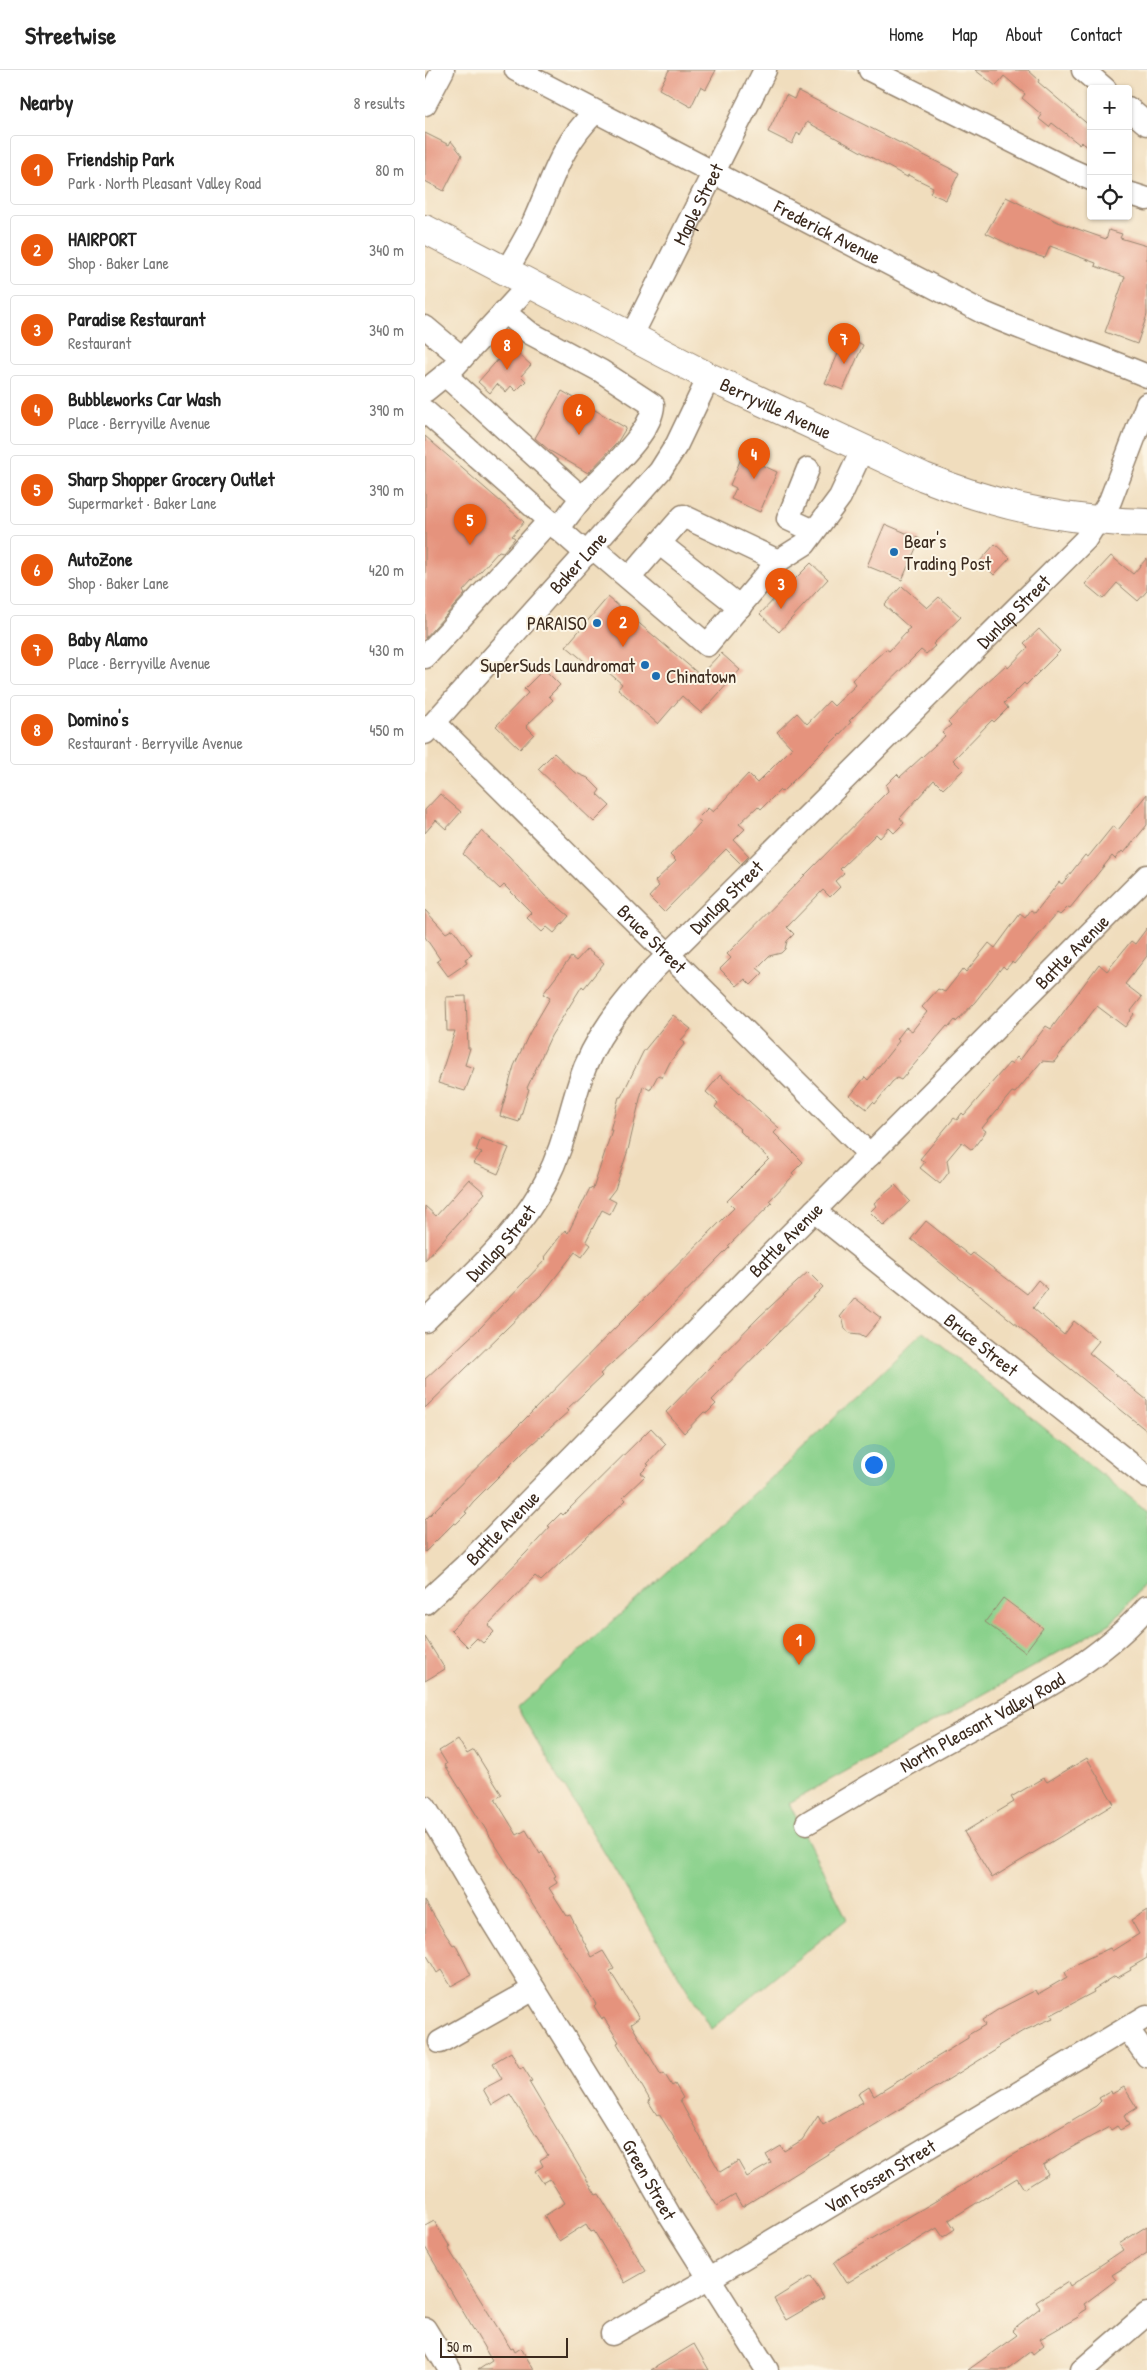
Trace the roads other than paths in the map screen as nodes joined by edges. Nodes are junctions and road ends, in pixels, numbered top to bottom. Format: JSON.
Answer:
{"nodes":[{"id":1,"x":443,"y":70,"type":"edge"},
{"id":2,"x":516,"y":70,"type":"edge"},
{"id":3,"x":765,"y":70,"type":"edge"},
{"id":4,"x":870,"y":70,"type":"edge"},
{"id":5,"x":1083,"y":70,"type":"edge"},
{"id":6,"x":1100,"y":85,"type":"edge"},
{"id":7,"x":425,"y":104,"type":"edge"},
{"id":8,"x":1132,"y":111,"type":"edge"},
{"id":9,"x":595,"y":112,"type":"junction"},
{"id":10,"x":1147,"y":124,"type":"edge"},
{"id":11,"x":713,"y":173,"type":"junction"},
{"id":12,"x":1087,"y":177,"type":"edge"},
{"id":13,"x":1132,"y":194,"type":"edge"},
{"id":14,"x":1147,"y":199,"type":"edge"},
{"id":15,"x":425,"y":229,"type":"edge"},
{"id":16,"x":518,"y":278,"type":"junction"},
{"id":17,"x":504,"y":312,"type":"junction"},
{"id":18,"x":425,"y":328,"type":"edge"},
{"id":19,"x":631,"y":337,"type":"junction"},
{"id":20,"x":462,"y":358,"type":"junction"},
{"id":21,"x":445,"y":375,"type":"junction"},
{"id":22,"x":1147,"y":376,"type":"edge"},
{"id":23,"x":709,"y":377,"type":"junction"},
{"id":24,"x":425,"y":391,"type":"edge"},
{"id":25,"x":1147,"y":404,"type":"edge"},
{"id":26,"x":425,"y":411,"type":"edge"},
{"id":27,"x":863,"y":448,"type":"junction"},
{"id":28,"x":808,"y":469,"type":"dead end"},
{"id":29,"x":582,"y":498,"type":"junction"},
{"id":30,"x":1098,"y":522,"type":"junction"},
{"id":31,"x":1147,"y":523,"type":"edge"},
{"id":32,"x":554,"y":525,"type":"junction"},
{"id":33,"x":814,"y":531,"type":"junction"},
{"id":34,"x":659,"y":543,"type":"junction"},
{"id":35,"x":590,"y":551,"type":"junction"},
{"id":36,"x":778,"y":561,"type":"junction"},
{"id":37,"x":629,"y":578,"type":"junction"},
{"id":38,"x":739,"y":607,"type":"junction"},
{"id":39,"x":425,"y":657,"type":"edge"},
{"id":40,"x":430,"y":728,"type":"edge"},
{"id":41,"x":1147,"y":876,"type":"edge"},
{"id":42,"x":669,"y":956,"type":"junction"},
{"id":43,"x":870,"y":1155,"type":"junction"},
{"id":44,"x":814,"y":1211,"type":"junction"},
{"id":45,"x":425,"y":1321,"type":"edge"},
{"id":46,"x":1147,"y":1477,"type":"edge"},
{"id":47,"x":425,"y":1603,"type":"edge"},
{"id":48,"x":1147,"y":1607,"type":"edge"},
{"id":49,"x":425,"y":1807,"type":"edge"},
{"id":50,"x":807,"y":1823,"type":"dead end"},
{"id":51,"x":534,"y":1989,"type":"junction"},
{"id":52,"x":1147,"y":2016,"type":"edge"},
{"id":53,"x":1127,"y":2028,"type":"junction"},
{"id":54,"x":440,"y":2042,"type":"dead end"},
{"id":55,"x":1147,"y":2056,"type":"edge"},
{"id":56,"x":710,"y":2278,"type":"junction"},
{"id":57,"x":1147,"y":2314,"type":"edge"},
{"id":58,"x":425,"y":2329,"type":"edge"},
{"id":59,"x":611,"y":2334,"type":"dead end"},
{"id":60,"x":450,"y":2370,"type":"edge"},
{"id":61,"x":767,"y":2370,"type":"edge"},
{"id":62,"x":1082,"y":2370,"type":"edge"}],
"edges":[{"from":1,"to":7,"type":"street"},
{"from":2,"to":9,"type":"street","name":"Frederick Avenue"},
{"from":3,"to":11,"type":"street","name":"Maple Street"},
{"from":4,"to":12,"type":"street"},
{"from":5,"to":6,"type":"street"},
{"from":8,"to":10,"type":"street"},
{"from":9,"to":11,"type":"street","name":"Frederick Avenue"},
{"from":9,"to":16,"type":"street"},
{"from":11,"to":19,"type":"street","name":"Maple Street"},
{"from":11,"to":22,"type":"street","name":"Frederick Avenue"},
{"from":13,"to":14,"type":"street"},
{"from":15,"to":16,"type":"main road","name":"Berryville Avenue"},
{"from":16,"to":17,"type":"street"},
{"from":16,"to":19,"type":"main road","name":"Berryville Avenue"},
{"from":17,"to":20,"type":"street"},
{"from":17,"to":29,"type":"street"},
{"from":18,"to":20,"type":"street"},
{"from":19,"to":23,"type":"main road","name":"Berryville Avenue"},
{"from":20,"to":21,"type":"street"},
{"from":21,"to":24,"type":"street"},
{"from":21,"to":29,"type":"street"},
{"from":23,"to":27,"type":"main road","name":"Berryville Avenue"},
{"from":23,"to":35,"type":"street","name":"Baker Lane"},
{"from":25,"to":30,"type":"street","name":"Dunlap Street"},
{"from":26,"to":32,"type":"street"},
{"from":27,"to":30,"type":"main road","name":"Berryville Avenue"},
{"from":27,"to":33,"type":"street"},
{"from":28,"to":33,"type":"street"},
{"from":29,"to":32,"type":"street"},
{"from":30,"to":31,"type":"main road","name":"Berryville Avenue"},
{"from":30,"to":42,"type":"street","name":"Dunlap Street"},
{"from":32,"to":35,"type":"street"},
{"from":32,"to":39,"type":"street"},
{"from":33,"to":36,"type":"street"},
{"from":34,"to":36,"type":"street"},
{"from":34,"to":37,"type":"street"},
{"from":34,"to":38,"type":"street"},
{"from":35,"to":37,"type":"street"},
{"from":35,"to":40,"type":"street","name":"Baker Lane"},
{"from":36,"to":38,"type":"street"},
{"from":37,"to":38,"type":"street"},
{"from":40,"to":42,"type":"street","name":"Bruce Street"},
{"from":41,"to":43,"type":"street","name":"Battle Avenue"},
{"from":42,"to":43,"type":"street","name":"Bruce Street"},
{"from":42,"to":45,"type":"street","name":"Dunlap Street"},
{"from":43,"to":44,"type":"street","name":"Battle Avenue"},
{"from":44,"to":46,"type":"street","name":"Bruce Street"},
{"from":44,"to":47,"type":"street","name":"Battle Avenue"},
{"from":48,"to":50,"type":"street","name":"North Pleasant Valley Road"},
{"from":49,"to":51,"type":"street","name":"Green Street"},
{"from":51,"to":54,"type":"street"},
{"from":51,"to":56,"type":"street","name":"Green Street"},
{"from":52,"to":53,"type":"street","name":"Van Fossen Street"},
{"from":53,"to":55,"type":"street"},
{"from":53,"to":56,"type":"street","name":"Van Fossen Street"},
{"from":56,"to":59,"type":"street","name":"Van Fossen Street"},
{"from":56,"to":61,"type":"street","name":"Green Street"},
{"from":57,"to":62,"type":"street"},
{"from":58,"to":60,"type":"street"}]}
